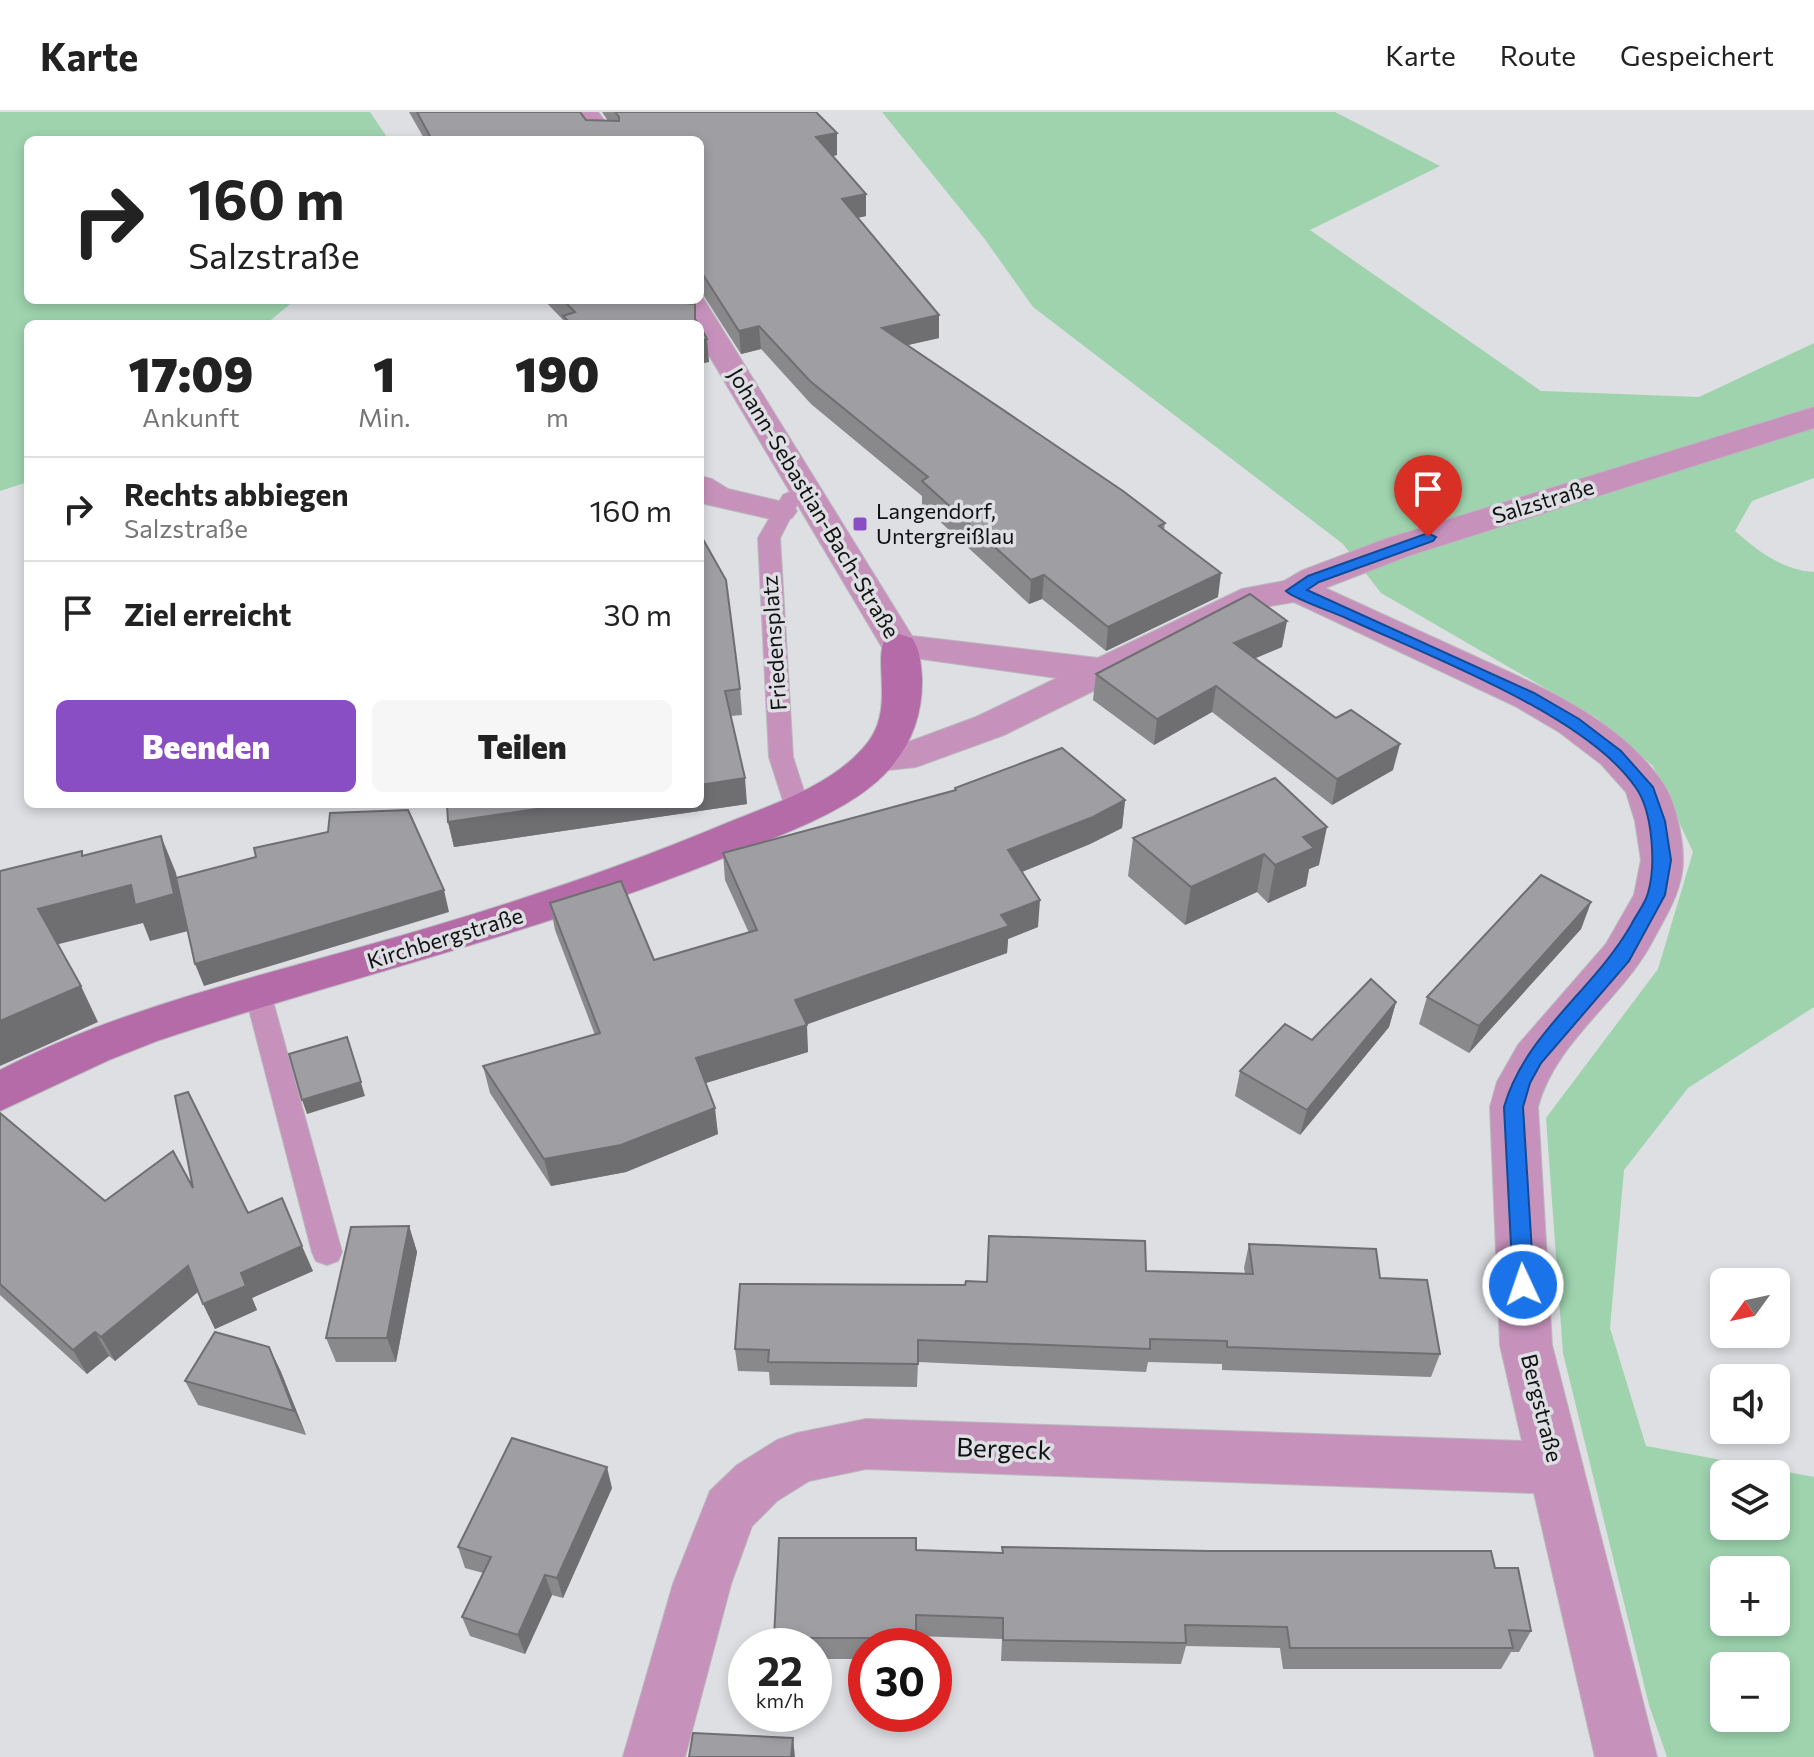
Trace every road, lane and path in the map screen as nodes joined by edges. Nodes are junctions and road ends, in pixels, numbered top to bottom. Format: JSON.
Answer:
{"nodes":[{"id":1,"x":584,"y":112,"type":"edge"},
{"id":2,"x":602,"y":136,"type":"edge"},
{"id":3,"x":694,"y":304,"type":"edge"},
{"id":4,"x":1814,"y":417,"type":"edge"},
{"id":5,"x":704,"y":489,"type":"edge"},
{"id":6,"x":807,"y":490,"type":"junction"},
{"id":7,"x":780,"y":511,"type":"junction"},
{"id":8,"x":1294,"y":591,"type":"junction"},
{"id":9,"x":899,"y":646,"type":"junction"},
{"id":10,"x":1101,"y":671,"type":"junction"},
{"id":11,"x":879,"y":758,"type":"junction"},
{"id":12,"x":798,"y":810,"type":"junction"},
{"id":13,"x":258,"y":994,"type":"junction"},
{"id":14,"x":0,"y":1092,"type":"edge"},
{"id":15,"x":327,"y":1252,"type":"dead end"},
{"id":16,"x":1557,"y":1468,"type":"junction"},
{"id":17,"x":654,"y":1757,"type":"edge"},
{"id":18,"x":1626,"y":1757,"type":"edge"}],
"edges":[{"from":1,"to":2,"type":"street"},
{"from":3,"to":6,"type":"street","name":"Johann-Sebastian-Bach-Straße"},
{"from":4,"to":8,"type":"street","name":"Salzstraße"},
{"from":5,"to":7,"type":"street"},
{"from":6,"to":7,"type":"lane"},
{"from":6,"to":9,"type":"street","name":"Johann-Sebastian-Bach-Straße"},
{"from":7,"to":12,"type":"lane","name":"Friedensplatz"},
{"from":8,"to":10,"type":"street","name":"Salzstraße"},
{"from":8,"to":16,"type":"street","name":"Bergstraße"},
{"from":9,"to":10,"type":"street"},
{"from":9,"to":11,"type":"street","name":"Johann-Sebastian-Bach-Straße"},
{"from":10,"to":11,"type":"street","name":"Salzstraße"},
{"from":11,"to":12,"type":"street","name":"Kirchbergstraße"},
{"from":12,"to":13,"type":"street","name":"Kirchbergstraße"},
{"from":13,"to":14,"type":"street","name":"Kirchbergstraße"},
{"from":13,"to":15,"type":"lane"},
{"from":16,"to":17,"type":"street","name":"Bergeck"},
{"from":16,"to":18,"type":"street","name":"Bergstraße"}]}
